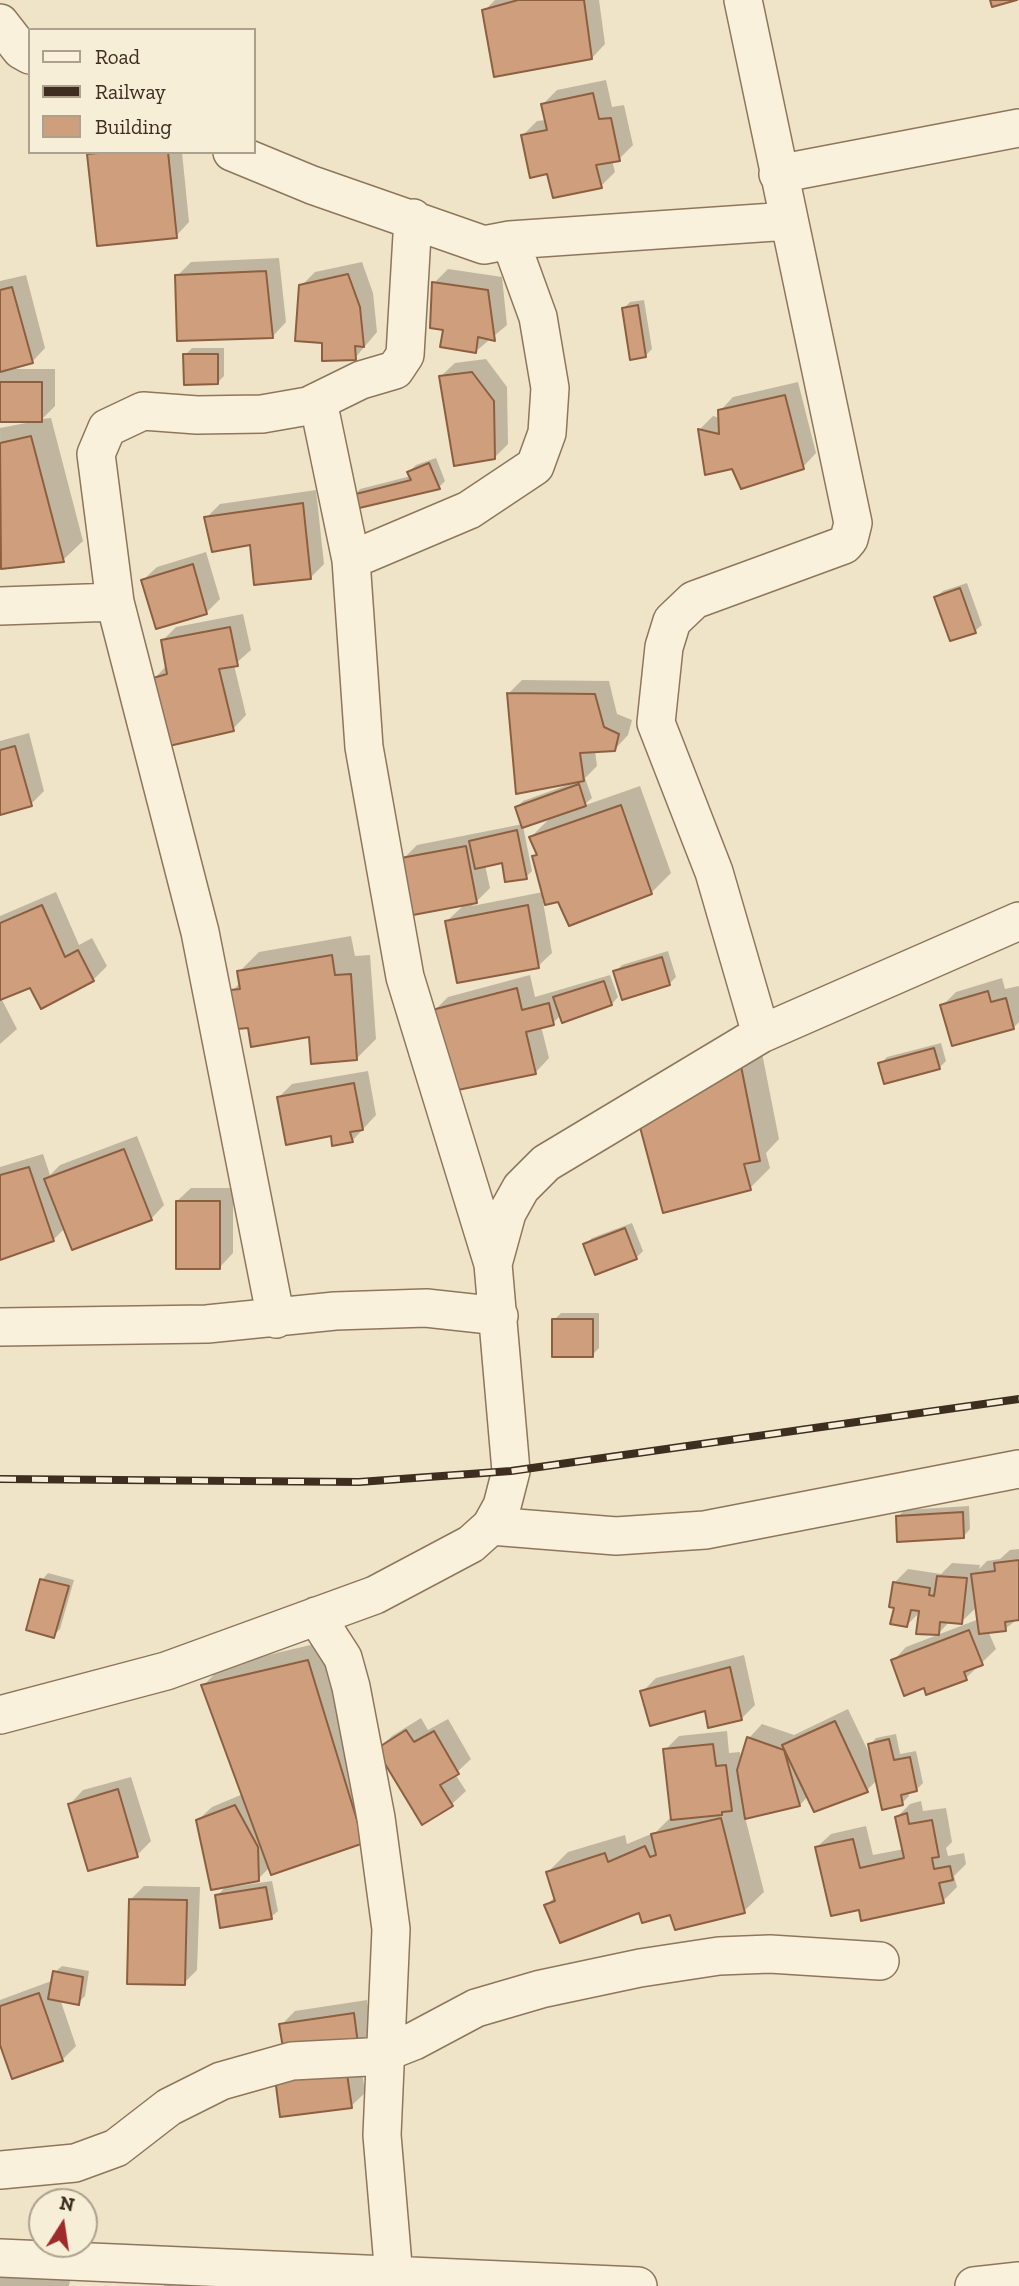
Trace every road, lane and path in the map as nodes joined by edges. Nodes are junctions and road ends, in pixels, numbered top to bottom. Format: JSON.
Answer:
{"nodes":[{"id":1,"x":743,"y":0,"type":"edge"},
{"id":2,"x":0,"y":23,"type":"edge"},
{"id":3,"x":28,"y":54,"type":"edge"},
{"id":4,"x":1019,"y":128,"type":"edge"},
{"id":5,"x":237,"y":154,"type":"edge"},
{"id":6,"x":778,"y":174,"type":"junction"},
{"id":7,"x":413,"y":218,"type":"junction"},
{"id":8,"x":789,"y":221,"type":"junction"},
{"id":9,"x":510,"y":240,"type":"junction"},
{"id":10,"x":318,"y":401,"type":"junction"},
{"id":11,"x":351,"y":560,"type":"junction"},
{"id":12,"x":115,"y":601,"type":"junction"},
{"id":13,"x":0,"y":606,"type":"edge"},
{"id":14,"x":1019,"y":921,"type":"edge"},
{"id":15,"x":761,"y":1034,"type":"junction"},
{"id":16,"x":493,"y":1264,"type":"junction"},
{"id":17,"x":499,"y":1315,"type":"junction"},
{"id":18,"x":276,"y":1319,"type":"junction"},
{"id":19,"x":0,"y":1327,"type":"edge"},
{"id":20,"x":1019,"y":1469,"type":"edge"},
{"id":21,"x":491,"y":1526,"type":"junction"},
{"id":22,"x":316,"y":1616,"type":"junction"},
{"id":23,"x":0,"y":1715,"type":"edge"},
{"id":24,"x":880,"y":1961,"type":"dead end"},
{"id":25,"x":387,"y":2054,"type":"junction"},
{"id":26,"x":0,"y":2170,"type":"edge"},
{"id":27,"x":0,"y":2258,"type":"edge"},
{"id":28,"x":394,"y":2277,"type":"junction"},
{"id":29,"x":1019,"y":2281,"type":"edge"},
{"id":30,"x":638,"y":2286,"type":"edge"},
{"id":31,"x":974,"y":2286,"type":"edge"}],
"edges":[{"from":1,"to":6,"type":"street"},
{"from":2,"to":3,"type":"street"},
{"from":4,"to":6,"type":"street"},
{"from":5,"to":7,"type":"street"},
{"from":6,"to":8,"type":"street"},
{"from":7,"to":9,"type":"street"},
{"from":7,"to":10,"type":"street"},
{"from":8,"to":9,"type":"street"},
{"from":8,"to":15,"type":"street"},
{"from":9,"to":11,"type":"street"},
{"from":10,"to":11,"type":"street"},
{"from":10,"to":12,"type":"street"},
{"from":11,"to":16,"type":"street"},
{"from":12,"to":13,"type":"street"},
{"from":12,"to":18,"type":"street"},
{"from":14,"to":15,"type":"street"},
{"from":15,"to":16,"type":"street"},
{"from":16,"to":17,"type":"street"},
{"from":17,"to":18,"type":"street"},
{"from":17,"to":21,"type":"street"},
{"from":18,"to":19,"type":"street"},
{"from":20,"to":21,"type":"street"},
{"from":21,"to":22,"type":"street"},
{"from":22,"to":23,"type":"street"},
{"from":22,"to":25,"type":"street"},
{"from":24,"to":25,"type":"street"},
{"from":25,"to":26,"type":"street"},
{"from":25,"to":28,"type":"street"},
{"from":27,"to":28,"type":"street"},
{"from":28,"to":30,"type":"street"},
{"from":29,"to":31,"type":"street"}]}
